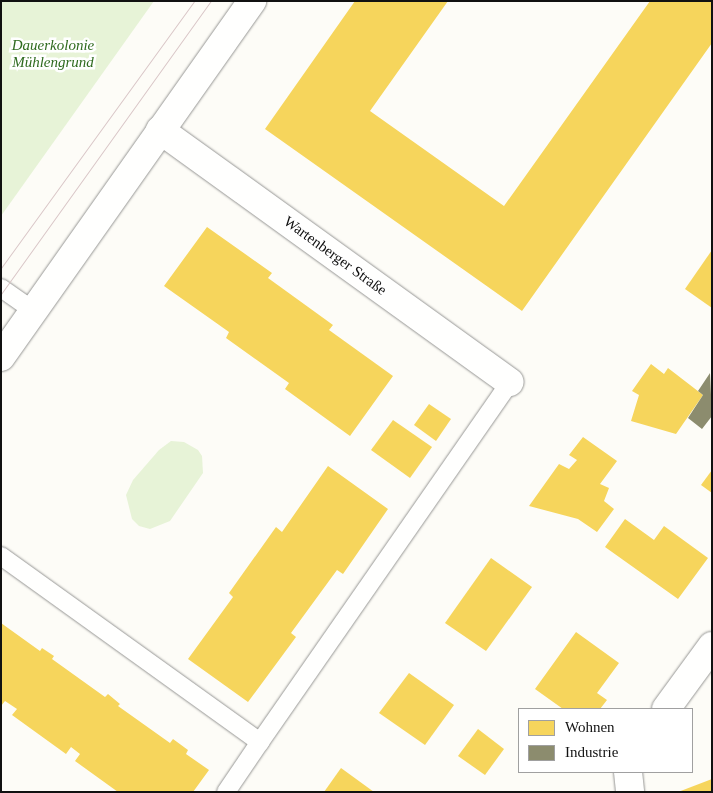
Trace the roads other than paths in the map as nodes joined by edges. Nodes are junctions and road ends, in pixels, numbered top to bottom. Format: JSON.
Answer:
{"nodes":[{"id":1,"x":252,"y":1,"type":"edge"},
{"id":2,"x":160,"y":130,"type":"junction"},
{"id":3,"x":1,"y":288,"type":"edge"},
{"id":4,"x":34,"y":311,"type":"junction"},
{"id":5,"x":1,"y":357,"type":"edge"},
{"id":6,"x":510,"y":382,"type":"joint"},
{"id":7,"x":2,"y":556,"type":"edge"},
{"id":8,"x":712,"y":646,"type":"edge"},
{"id":9,"x":667,"y":708,"type":"edge"},
{"id":10,"x":260,"y":742,"type":"junction"},
{"id":11,"x":628,"y":773,"type":"edge"},
{"id":12,"x":226,"y":792,"type":"edge"},
{"id":13,"x":630,"y":792,"type":"edge"}],
"edges":[{"from":1,"to":2,"type":"street"},
{"from":2,"to":4,"type":"street"},
{"from":2,"to":6,"type":"street","name":"Wartenberger Straße"},
{"from":3,"to":4,"type":"lane"},
{"from":4,"to":5,"type":"street"},
{"from":6,"to":10,"type":"lane"},
{"from":7,"to":10,"type":"lane"},
{"from":8,"to":9,"type":"street"},
{"from":10,"to":12,"type":"lane"},
{"from":11,"to":13,"type":"street"}]}
